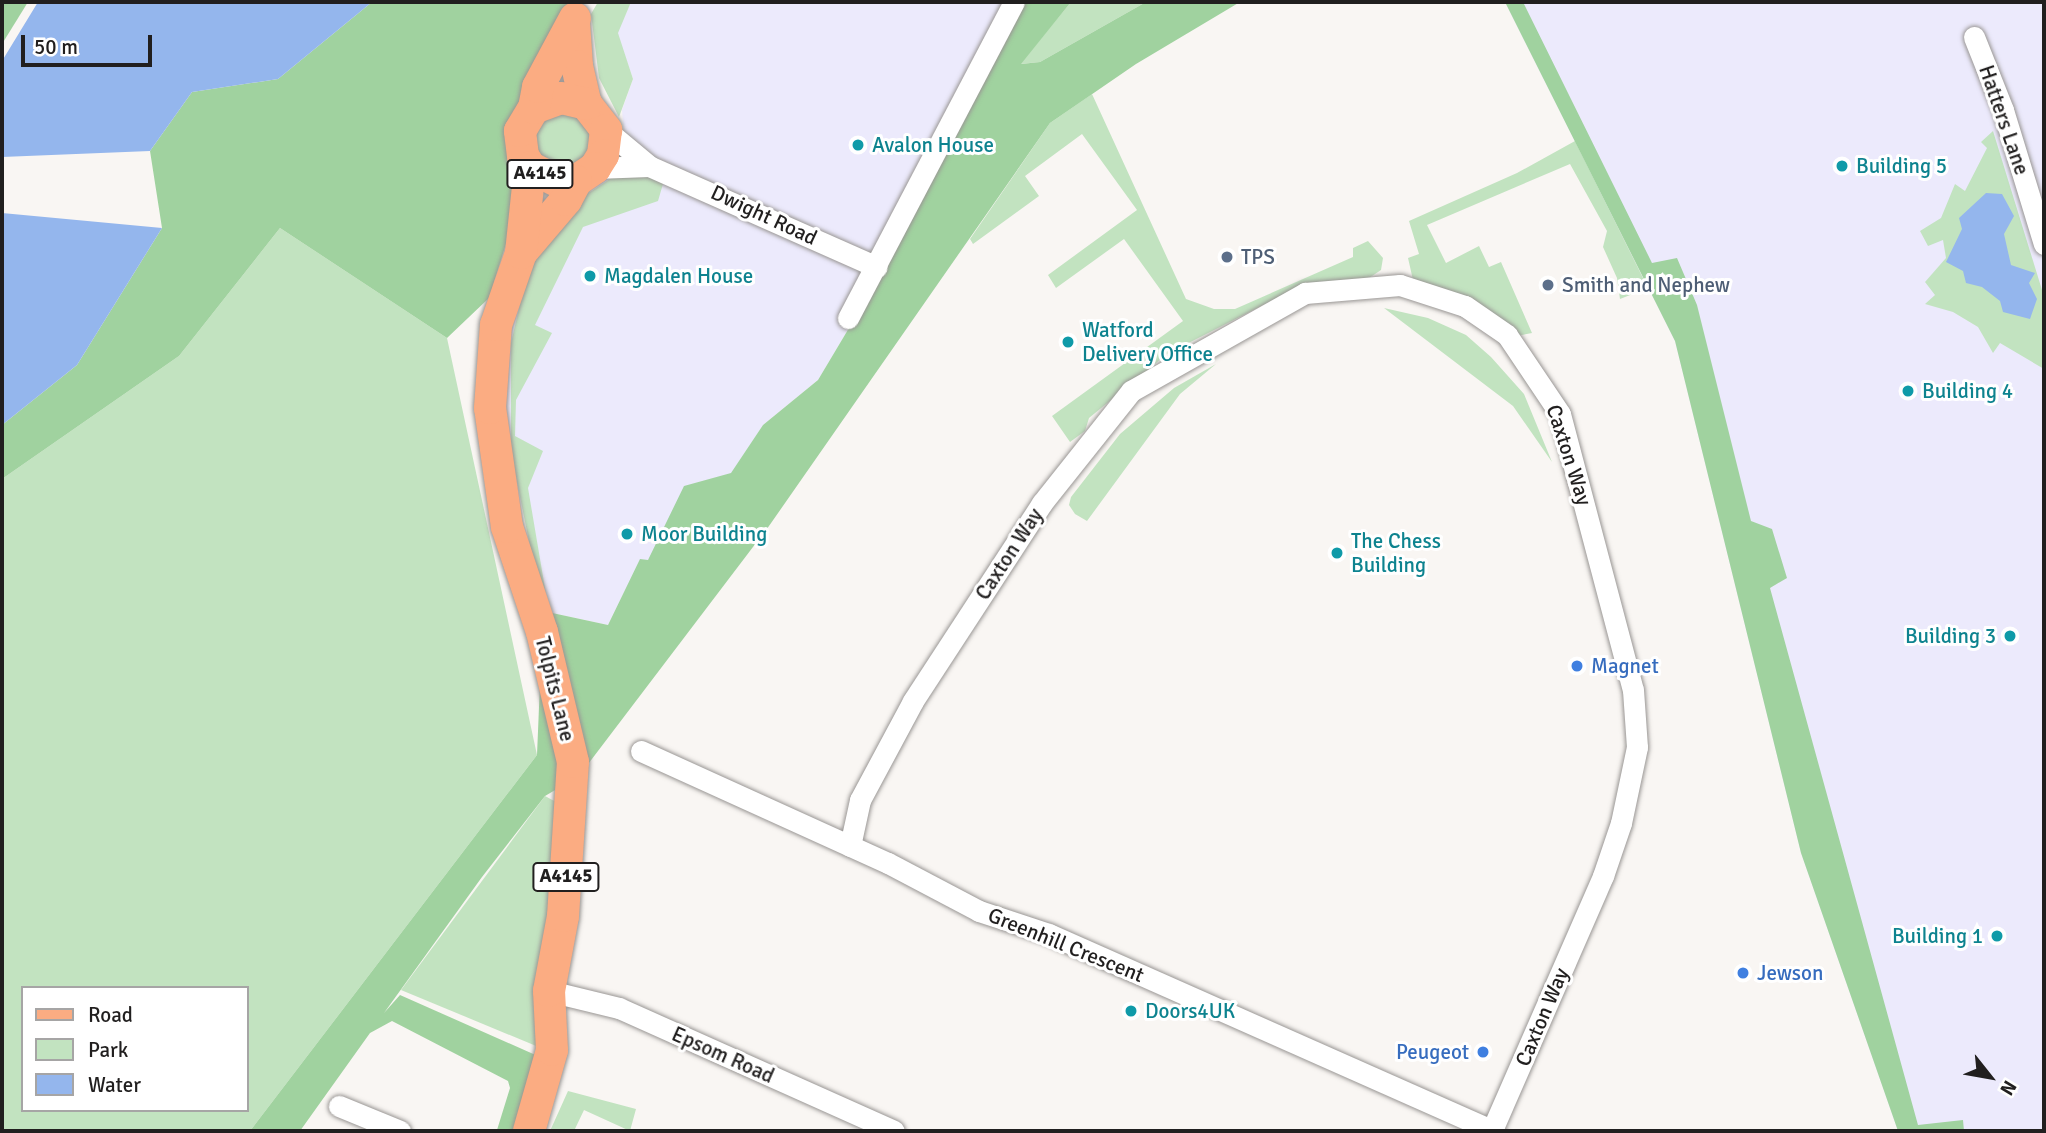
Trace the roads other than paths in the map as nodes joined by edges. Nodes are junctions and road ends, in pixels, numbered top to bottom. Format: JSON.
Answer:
{"nodes":[{"id":1,"x":1014,"y":2,"type":"edge"},
{"id":2,"x":578,"y":12,"type":"edge"},
{"id":3,"x":1974,"y":37,"type":"dead end"},
{"id":4,"x":586,"y":104,"type":"junction"},
{"id":5,"x":534,"y":108,"type":"junction"},
{"id":6,"x":606,"y":130,"type":"junction"},
{"id":7,"x":649,"y":166,"type":"junction"},
{"id":8,"x":530,"y":167,"type":"junction"},
{"id":9,"x":586,"y":175,"type":"junction"},
{"id":10,"x":2044,"y":244,"type":"edge"},
{"id":11,"x":521,"y":253,"type":"junction"},
{"id":12,"x":877,"y":267,"type":"junction"},
{"id":13,"x":848,"y":318,"type":"dead end"},
{"id":14,"x":641,"y":751,"type":"dead end"},
{"id":15,"x":850,"y":846,"type":"junction"},
{"id":16,"x":549,"y":991,"type":"junction"},
{"id":17,"x":339,"y":1106,"type":"dead end"},
{"id":18,"x":400,"y":1131,"type":"edge"},
{"id":19,"x":528,"y":1131,"type":"edge"},
{"id":20,"x":894,"y":1131,"type":"edge"},
{"id":21,"x":1493,"y":1131,"type":"edge"}],
"edges":[{"from":1,"to":12,"type":"street"},
{"from":2,"to":4,"type":"main road","name":"Tolpits Lane","number":"A4145"},
{"from":2,"to":5,"type":"main road","name":"Tolpits Lane","number":"A4145"},
{"from":3,"to":10,"type":"street","name":"Hatters Lane"},
{"from":4,"to":5,"type":"main road"},
{"from":4,"to":6,"type":"main road","name":"Tolpits Lane","number":"A4145"},
{"from":5,"to":8,"type":"main road","name":"Tolpits Lane","number":"A4145"},
{"from":6,"to":7,"type":"street","name":"Dwight Road"},
{"from":6,"to":9,"type":"main road","name":"Tolpits Lane","number":"A4145"},
{"from":7,"to":9,"type":"street","name":"Dwight Road"},
{"from":7,"to":12,"type":"street","name":"Dwight Road"},
{"from":8,"to":9,"type":"main road","number":"A4145"},
{"from":8,"to":11,"type":"main road","name":"Tolpits Lane","number":"A4145"},
{"from":9,"to":11,"type":"main road","name":"Tolpits Lane","number":"A4145"},
{"from":11,"to":16,"type":"main road","name":"Tolpits Lane","number":"A4145"},
{"from":12,"to":13,"type":"street"},
{"from":14,"to":15,"type":"street","name":"Greenhill Crescent"},
{"from":15,"to":21,"type":"street","name":"Greenhill Crescent"},
{"from":15,"to":21,"type":"street","name":"Caxton Way"},
{"from":16,"to":19,"type":"main road","name":"Tolpits Lane","number":"A4145"},
{"from":16,"to":20,"type":"street","name":"Epsom Road"},
{"from":17,"to":18,"type":"street"}]}
